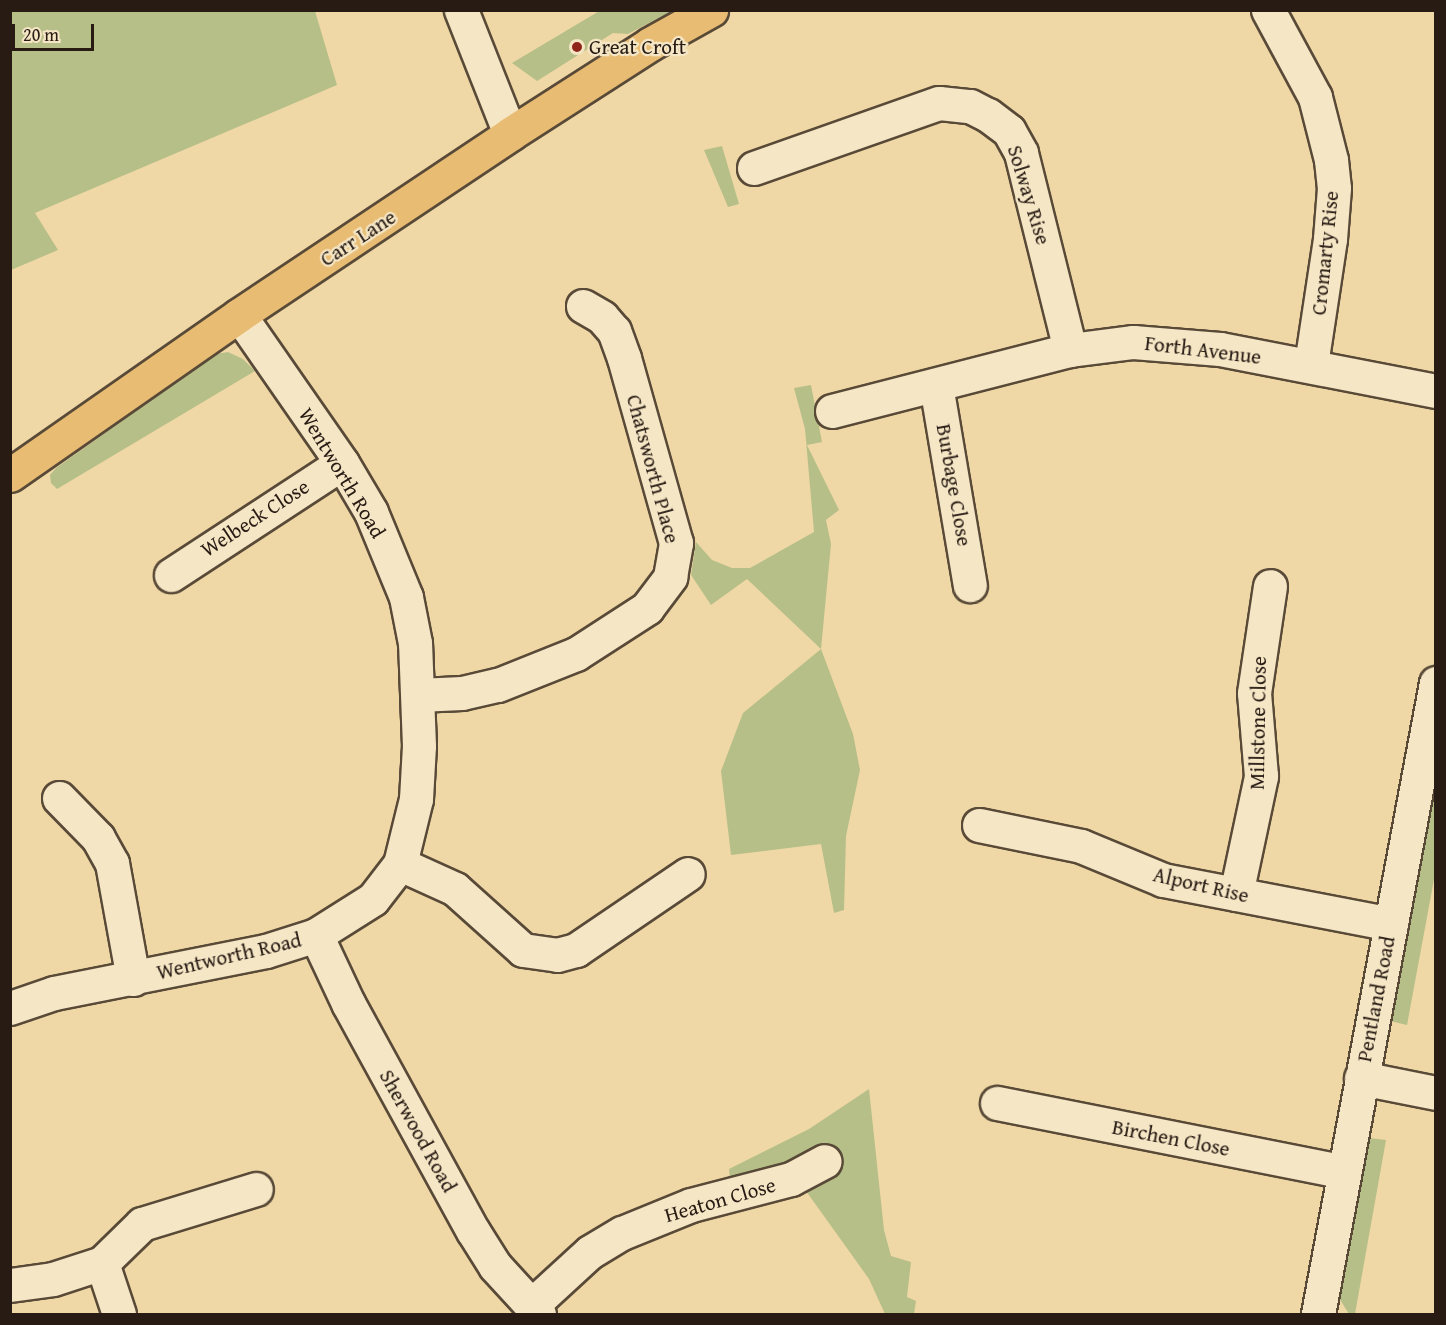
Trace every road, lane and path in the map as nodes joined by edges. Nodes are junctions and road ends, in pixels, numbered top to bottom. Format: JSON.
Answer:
{"nodes":[{"id":1,"x":461,"y":10,"type":"edge"},
{"id":2,"x":711,"y":10,"type":"edge"},
{"id":3,"x":1268,"y":10,"type":"edge"},
{"id":4,"x":510,"y":134,"type":"junction"},
{"id":5,"x":754,"y":168,"type":"dead end"},
{"id":6,"x":583,"y":306,"type":"dead end"},
{"id":7,"x":239,"y":315,"type":"junction"},
{"id":8,"x":1070,"y":350,"type":"junction"},
{"id":9,"x":1311,"y":366,"type":"junction"},
{"id":10,"x":936,"y":386,"type":"junction"},
{"id":11,"x":1436,"y":391,"type":"edge"},
{"id":12,"x":832,"y":411,"type":"dead end"},
{"id":13,"x":342,"y":463,"type":"junction"},
{"id":14,"x":10,"y":475,"type":"edge"},
{"id":15,"x":171,"y":575,"type":"dead end"},
{"id":16,"x":970,"y":585,"type":"dead end"},
{"id":17,"x":1270,"y":586,"type":"dead end"},
{"id":18,"x":1436,"y":683,"type":"edge"},
{"id":19,"x":418,"y":695,"type":"junction"},
{"id":20,"x":58,"y":798,"type":"dead end"},
{"id":21,"x":979,"y":825,"type":"dead end"},
{"id":22,"x":400,"y":864,"type":"junction"},
{"id":23,"x":688,"y":874,"type":"dead end"},
{"id":24,"x":1236,"y":894,"type":"junction"},
{"id":25,"x":1391,"y":924,"type":"junction"},
{"id":26,"x":316,"y":935,"type":"junction"},
{"id":27,"x":133,"y":979,"type":"junction"},
{"id":28,"x":10,"y":1008,"type":"edge"},
{"id":29,"x":1361,"y":1078,"type":"junction"},
{"id":30,"x":1436,"y":1093,"type":"edge"},
{"id":31,"x":998,"y":1103,"type":"dead end"},
{"id":32,"x":825,"y":1161,"type":"dead end"},
{"id":33,"x":1344,"y":1172,"type":"junction"},
{"id":34,"x":256,"y":1189,"type":"dead end"},
{"id":35,"x":102,"y":1263,"type":"junction"},
{"id":36,"x":10,"y":1285,"type":"edge"},
{"id":37,"x":535,"y":1310,"type":"edge"},
{"id":38,"x":119,"y":1314,"type":"edge"},
{"id":39,"x":1318,"y":1314,"type":"edge"}],
"edges":[{"from":1,"to":4,"type":"street"},
{"from":2,"to":4,"type":"main road","name":"Carr Lane"},
{"from":3,"to":9,"type":"street","name":"Cromarty Rise"},
{"from":4,"to":7,"type":"main road","name":"Carr Lane"},
{"from":5,"to":8,"type":"street","name":"Solway Rise"},
{"from":6,"to":19,"type":"street","name":"Chatsworth Place"},
{"from":7,"to":13,"type":"street","name":"Wentworth Road"},
{"from":7,"to":14,"type":"main road","name":"Carr Lane"},
{"from":8,"to":9,"type":"street","name":"Forth Avenue"},
{"from":8,"to":10,"type":"street","name":"Forth Avenue"},
{"from":9,"to":11,"type":"street","name":"Forth Avenue"},
{"from":10,"to":12,"type":"street","name":"Forth Avenue"},
{"from":10,"to":16,"type":"street","name":"Burbage Close"},
{"from":13,"to":15,"type":"street","name":"Welbeck Close"},
{"from":13,"to":19,"type":"street","name":"Wentworth Road"},
{"from":17,"to":24,"type":"street","name":"Millstone Close"},
{"from":18,"to":25,"type":"street","name":"Pentland Road"},
{"from":19,"to":22,"type":"street","name":"Wentworth Road"},
{"from":20,"to":27,"type":"street"},
{"from":21,"to":24,"type":"street","name":"Alport Rise"},
{"from":22,"to":23,"type":"street"},
{"from":22,"to":26,"type":"street","name":"Wentworth Road"},
{"from":24,"to":25,"type":"street","name":"Alport Rise"},
{"from":25,"to":29,"type":"street","name":"Pentland Road"},
{"from":26,"to":27,"type":"street","name":"Wentworth Road"},
{"from":26,"to":37,"type":"street","name":"Sherwood Road"},
{"from":27,"to":28,"type":"street","name":"Wentworth Road"},
{"from":29,"to":30,"type":"street"},
{"from":29,"to":33,"type":"street","name":"Pentland Road"},
{"from":31,"to":33,"type":"street","name":"Birchen Close"},
{"from":32,"to":37,"type":"street","name":"Heaton Close"},
{"from":33,"to":39,"type":"street","name":"Pentland Road"},
{"from":34,"to":35,"type":"street"},
{"from":35,"to":36,"type":"street"},
{"from":35,"to":38,"type":"street"}]}
